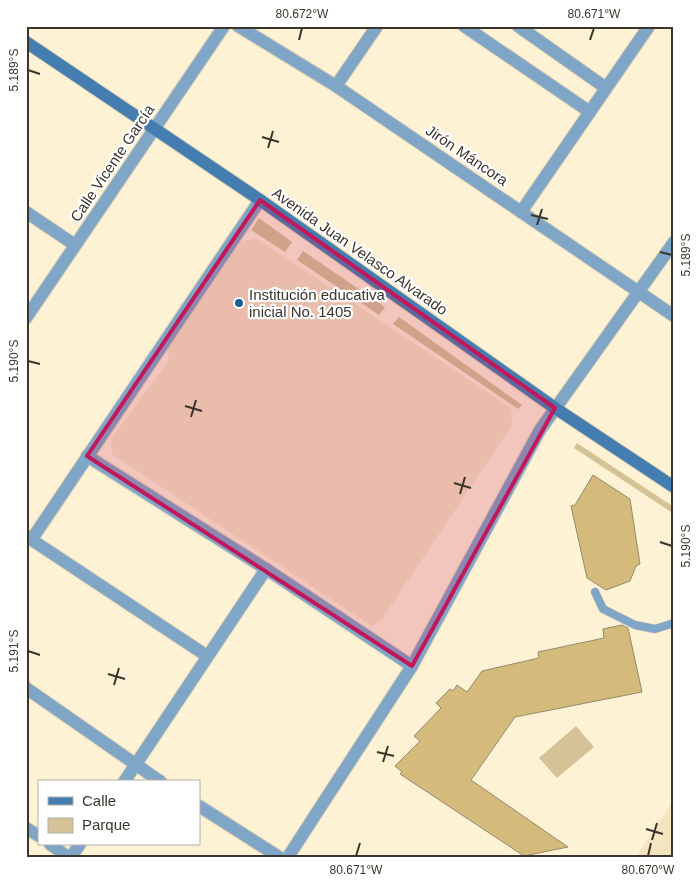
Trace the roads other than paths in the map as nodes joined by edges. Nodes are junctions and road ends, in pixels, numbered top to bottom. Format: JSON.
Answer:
{"nodes":[{"id":1,"x":224,"y":26,"type":"edge"},
{"id":2,"x":238,"y":26,"type":"edge"},
{"id":3,"x":377,"y":26,"type":"edge"},
{"id":4,"x":464,"y":26,"type":"edge"},
{"id":5,"x":518,"y":26,"type":"edge"},
{"id":6,"x":649,"y":26,"type":"edge"},
{"id":7,"x":26,"y":42,"type":"edge"},
{"id":8,"x":336,"y":86,"type":"junction"},
{"id":9,"x":606,"y":88,"type":"junction"},
{"id":10,"x":590,"y":112,"type":"junction"},
{"id":11,"x":155,"y":129,"type":"junction"},
{"id":12,"x":260,"y":200,"type":"junction"},
{"id":13,"x":26,"y":212,"type":"edge"},
{"id":14,"x":521,"y":212,"type":"junction"},
{"id":15,"x":674,"y":242,"type":"edge"},
{"id":16,"x":76,"y":245,"type":"junction"},
{"id":17,"x":640,"y":292,"type":"junction"},
{"id":18,"x":674,"y":316,"type":"edge"},
{"id":19,"x":26,"y":318,"type":"edge"},
{"id":20,"x":555,"y":408,"type":"junction"},
{"id":21,"x":88,"y":456,"type":"junction"},
{"id":22,"x":674,"y":487,"type":"edge"},
{"id":23,"x":29,"y":537,"type":"edge"},
{"id":24,"x":266,"y":569,"type":"junction"},
{"id":25,"x":596,"y":592,"type":"dead end"},
{"id":26,"x":674,"y":623,"type":"edge"},
{"id":27,"x":207,"y":656,"type":"junction"},
{"id":28,"x":412,"y":666,"type":"junction"},
{"id":29,"x":26,"y":688,"type":"edge"},
{"id":30,"x":135,"y":766,"type":"junction"},
{"id":31,"x":125,"y":780,"type":"edge"},
{"id":32,"x":158,"y":780,"type":"edge"},
{"id":33,"x":200,"y":807,"type":"edge"},
{"id":34,"x":26,"y":828,"type":"edge"},
{"id":35,"x":38,"y":835,"type":"edge"},
{"id":36,"x":53,"y":846,"type":"edge"},
{"id":37,"x":78,"y":846,"type":"edge"},
{"id":38,"x":69,"y":857,"type":"edge"},
{"id":39,"x":280,"y":857,"type":"edge"},
{"id":40,"x":288,"y":857,"type":"edge"}],
"edges":[{"from":1,"to":11,"type":"street","name":"Calle Vicente García"},
{"from":2,"to":8,"type":"street","name":"Jirón Máncora"},
{"from":3,"to":8,"type":"street"},
{"from":4,"to":10,"type":"street"},
{"from":5,"to":9,"type":"street"},
{"from":6,"to":9,"type":"street"},
{"from":7,"to":11,"type":"street","name":"Avenida Juan Velasco Alvarado"},
{"from":8,"to":14,"type":"street","name":"Jirón Máncora"},
{"from":9,"to":10,"type":"street"},
{"from":10,"to":14,"type":"street"},
{"from":11,"to":12,"type":"street","name":"Avenida Juan Velasco Alvarado"},
{"from":11,"to":16,"type":"street","name":"Calle Vicente García"},
{"from":12,"to":20,"type":"street","name":"Avenida Juan Velasco Alvarado"},
{"from":12,"to":21,"type":"street"},
{"from":13,"to":16,"type":"street"},
{"from":14,"to":17,"type":"street","name":"Jirón Máncora"},
{"from":15,"to":17,"type":"street"},
{"from":16,"to":19,"type":"street","name":"Calle Vicente García"},
{"from":17,"to":18,"type":"street","name":"Jirón Máncora"},
{"from":17,"to":20,"type":"street"},
{"from":20,"to":22,"type":"street","name":"Avenida Juan Velasco Alvarado"},
{"from":20,"to":28,"type":"street"},
{"from":21,"to":23,"type":"street"},
{"from":21,"to":24,"type":"street"},
{"from":23,"to":27,"type":"street"},
{"from":24,"to":27,"type":"street"},
{"from":24,"to":28,"type":"street"},
{"from":25,"to":26,"type":"lane"},
{"from":27,"to":30,"type":"street"},
{"from":28,"to":40,"type":"street"},
{"from":29,"to":30,"type":"street"},
{"from":30,"to":31,"type":"street"},
{"from":30,"to":32,"type":"street"},
{"from":33,"to":39,"type":"street"},
{"from":34,"to":35,"type":"street"},
{"from":36,"to":38,"type":"street"},
{"from":37,"to":38,"type":"street"}]}
